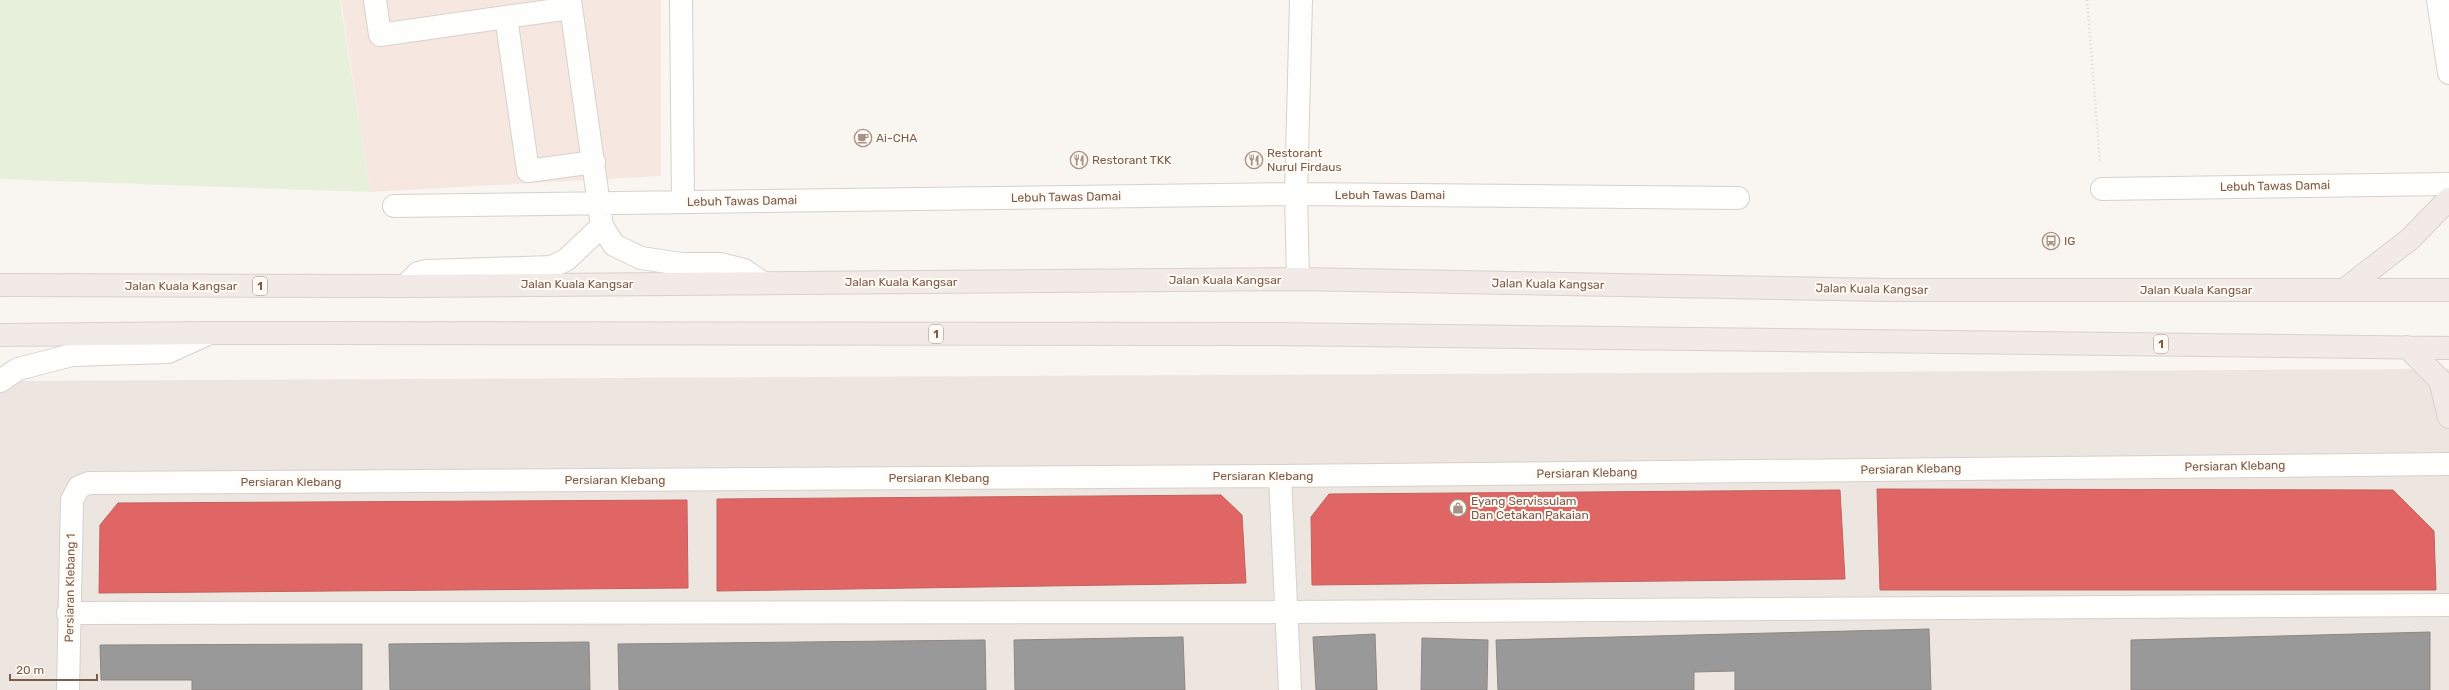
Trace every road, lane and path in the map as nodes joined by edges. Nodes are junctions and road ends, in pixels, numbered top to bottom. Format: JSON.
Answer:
{"nodes":[{"id":1,"x":375,"y":0,"type":"edge"},
{"id":2,"x":681,"y":0,"type":"edge"},
{"id":3,"x":1301,"y":0,"type":"edge"},
{"id":4,"x":2087,"y":0,"type":"edge"},
{"id":5,"x":2438,"y":0,"type":"edge"},
{"id":6,"x":571,"y":4,"type":"edge"},
{"id":7,"x":506,"y":17,"type":"junction"},
{"id":8,"x":2449,"y":73,"type":"edge"},
{"id":9,"x":594,"y":162,"type":"junction"},
{"id":10,"x":2449,"y":184,"type":"edge"},
{"id":11,"x":2102,"y":189,"type":"joint"},
{"id":12,"x":1296,"y":194,"type":"junction"},
{"id":13,"x":1738,"y":198,"type":"dead end"},
{"id":14,"x":2449,"y":199,"type":"edge"},
{"id":15,"x":683,"y":202,"type":"junction"},
{"id":16,"x":599,"y":203,"type":"junction"},
{"id":17,"x":394,"y":206,"type":"dead end"},
{"id":18,"x":602,"y":226,"type":"junction"},
{"id":19,"x":1298,"y":279,"type":"junction"},
{"id":20,"x":762,"y":283,"type":"junction"},
{"id":21,"x":0,"y":285,"type":"edge"},
{"id":22,"x":405,"y":286,"type":"junction"},
{"id":23,"x":2344,"y":290,"type":"junction"},
{"id":24,"x":2449,"y":290,"type":"edge"},
{"id":25,"x":210,"y":332,"type":"junction"},
{"id":26,"x":0,"y":334,"type":"edge"},
{"id":27,"x":2408,"y":347,"type":"junction"},
{"id":28,"x":2449,"y":348,"type":"edge"},
{"id":29,"x":0,"y":380,"type":"edge"},
{"id":30,"x":2449,"y":418,"type":"edge"},
{"id":31,"x":2449,"y":464,"type":"edge"},
{"id":32,"x":1280,"y":476,"type":"junction"},
{"id":33,"x":79,"y":487,"type":"joint"},
{"id":34,"x":2449,"y":605,"type":"edge"},
{"id":35,"x":1288,"y":612,"type":"junction"},
{"id":36,"x":68,"y":613,"type":"junction"},
{"id":37,"x":68,"y":690,"type":"edge"},
{"id":38,"x":1290,"y":690,"type":"edge"}],
"edges":[{"from":1,"to":7,"type":"street"},
{"from":2,"to":15,"type":"street"},
{"from":3,"to":12,"type":"street"},
{"from":4,"to":11,"type":"path"},
{"from":5,"to":8,"type":"street"},
{"from":6,"to":7,"type":"street"},
{"from":6,"to":9,"type":"street"},
{"from":7,"to":9,"type":"street"},
{"from":9,"to":16,"type":"street"},
{"from":10,"to":11,"type":"street","name":"Lebuh Tawas Damai"},
{"from":12,"to":13,"type":"street","name":"Lebuh Tawas Damai"},
{"from":12,"to":15,"type":"street","name":"Lebuh Tawas Damai"},
{"from":12,"to":19,"type":"street"},
{"from":14,"to":23,"type":"highway"},
{"from":15,"to":16,"type":"street","name":"Lebuh Tawas Damai"},
{"from":16,"to":17,"type":"street","name":"Lebuh Tawas Damai"},
{"from":16,"to":18,"type":"street"},
{"from":18,"to":20,"type":"street"},
{"from":18,"to":22,"type":"street"},
{"from":19,"to":20,"type":"highway","name":"Jalan Kuala Kangsar","number":"1"},
{"from":19,"to":23,"type":"highway","name":"Jalan Kuala Kangsar","number":"1"},
{"from":20,"to":22,"type":"highway","name":"Jalan Kuala Kangsar","number":"1"},
{"from":21,"to":22,"type":"highway","name":"Jalan Kuala Kangsar","number":"1"},
{"from":23,"to":24,"type":"highway","name":"Jalan Kuala Kangsar","number":"1"},
{"from":25,"to":26,"type":"highway","number":"1"},
{"from":25,"to":27,"type":"highway","number":"1"},
{"from":25,"to":29,"type":"street"},
{"from":27,"to":28,"type":"highway","number":"1"},
{"from":27,"to":30,"type":"highway"},
{"from":31,"to":32,"type":"street","name":"Persiaran Klebang"},
{"from":32,"to":33,"type":"street","name":"Persiaran Klebang"},
{"from":32,"to":35,"type":"street"},
{"from":33,"to":36,"type":"street","name":"Persiaran Klebang 1"},
{"from":34,"to":35,"type":"street"},
{"from":35,"to":36,"type":"street"},
{"from":35,"to":38,"type":"street"},
{"from":36,"to":37,"type":"street","name":"Persiaran Klebang 1"}]}
